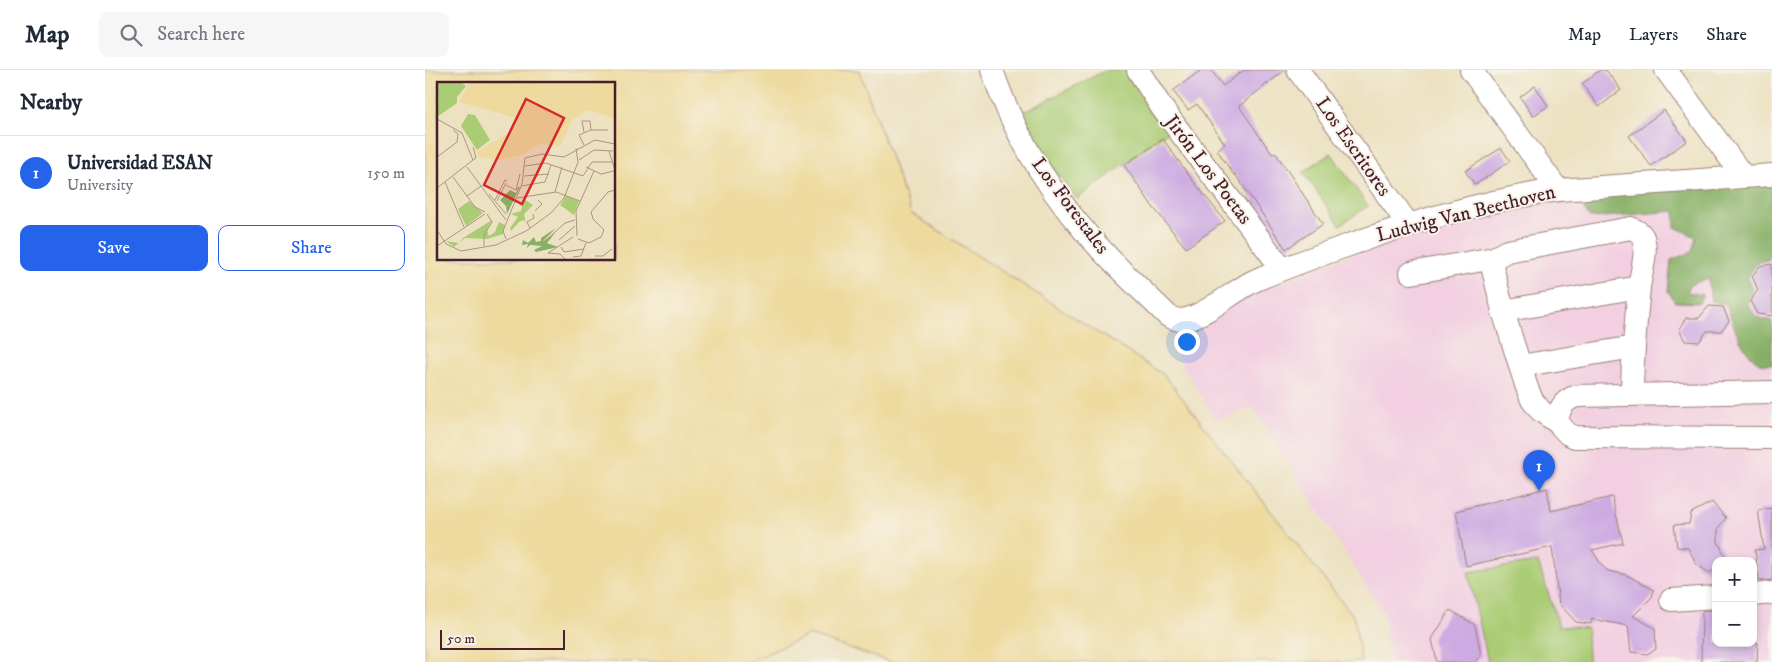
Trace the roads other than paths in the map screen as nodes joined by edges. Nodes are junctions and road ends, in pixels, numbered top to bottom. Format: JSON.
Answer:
{"nodes":[{"id":1,"x":992,"y":70,"type":"edge"},
{"id":2,"x":1138,"y":70,"type":"edge"},
{"id":3,"x":1298,"y":70,"type":"edge"},
{"id":4,"x":1471,"y":70,"type":"edge"},
{"id":5,"x":1666,"y":70,"type":"edge"},
{"id":6,"x":1772,"y":175,"type":"edge"},
{"id":7,"x":1743,"y":176,"type":"junction"},
{"id":8,"x":1558,"y":190,"type":"junction"},
{"id":9,"x":1408,"y":224,"type":"junction"},
{"id":10,"x":1494,"y":258,"type":"junction"},
{"id":11,"x":1282,"y":269,"type":"junction"},
{"id":12,"x":1411,"y":273,"type":"dead end"},
{"id":13,"x":1639,"y":287,"type":"junction"},
{"id":14,"x":1503,"y":311,"type":"junction"},
{"id":15,"x":1177,"y":320,"type":"joint"},
{"id":16,"x":1634,"y":347,"type":"junction"},
{"id":17,"x":1520,"y":366,"type":"junction"},
{"id":18,"x":1772,"y":392,"type":"edge"},
{"id":19,"x":1632,"y":394,"type":"junction"},
{"id":20,"x":1557,"y":422,"type":"junction"},
{"id":21,"x":1772,"y":438,"type":"edge"},
{"id":22,"x":1772,"y":593,"type":"edge"},
{"id":23,"x":1757,"y":594,"type":"edge"},
{"id":24,"x":1712,"y":597,"type":"edge"},
{"id":25,"x":1671,"y":600,"type":"dead end"}],
"edges":[{"from":1,"to":15,"type":"street","name":"Los Forestales"},
{"from":2,"to":11,"type":"street","name":"Jirón Los Poetas"},
{"from":3,"to":9,"type":"street","name":"Los Escritores"},
{"from":4,"to":8,"type":"street"},
{"from":5,"to":7,"type":"street"},
{"from":6,"to":7,"type":"street","name":"Ludwig Van Beethoven"},
{"from":7,"to":8,"type":"street","name":"Ludwig Van Beethoven"},
{"from":8,"to":9,"type":"street","name":"Ludwig Van Beethoven"},
{"from":9,"to":11,"type":"street","name":"Ludwig Van Beethoven"},
{"from":10,"to":12,"type":"street"},
{"from":10,"to":13,"type":"street"},
{"from":10,"to":14,"type":"street"},
{"from":11,"to":15,"type":"street","name":"Ludwig Van Beethoven"},
{"from":13,"to":14,"type":"street"},
{"from":13,"to":16,"type":"street"},
{"from":14,"to":17,"type":"street"},
{"from":16,"to":17,"type":"street"},
{"from":16,"to":19,"type":"street"},
{"from":17,"to":20,"type":"street"},
{"from":18,"to":19,"type":"street"},
{"from":19,"to":20,"type":"street"},
{"from":20,"to":21,"type":"street"},
{"from":22,"to":23,"type":"street"},
{"from":24,"to":25,"type":"street"}]}
